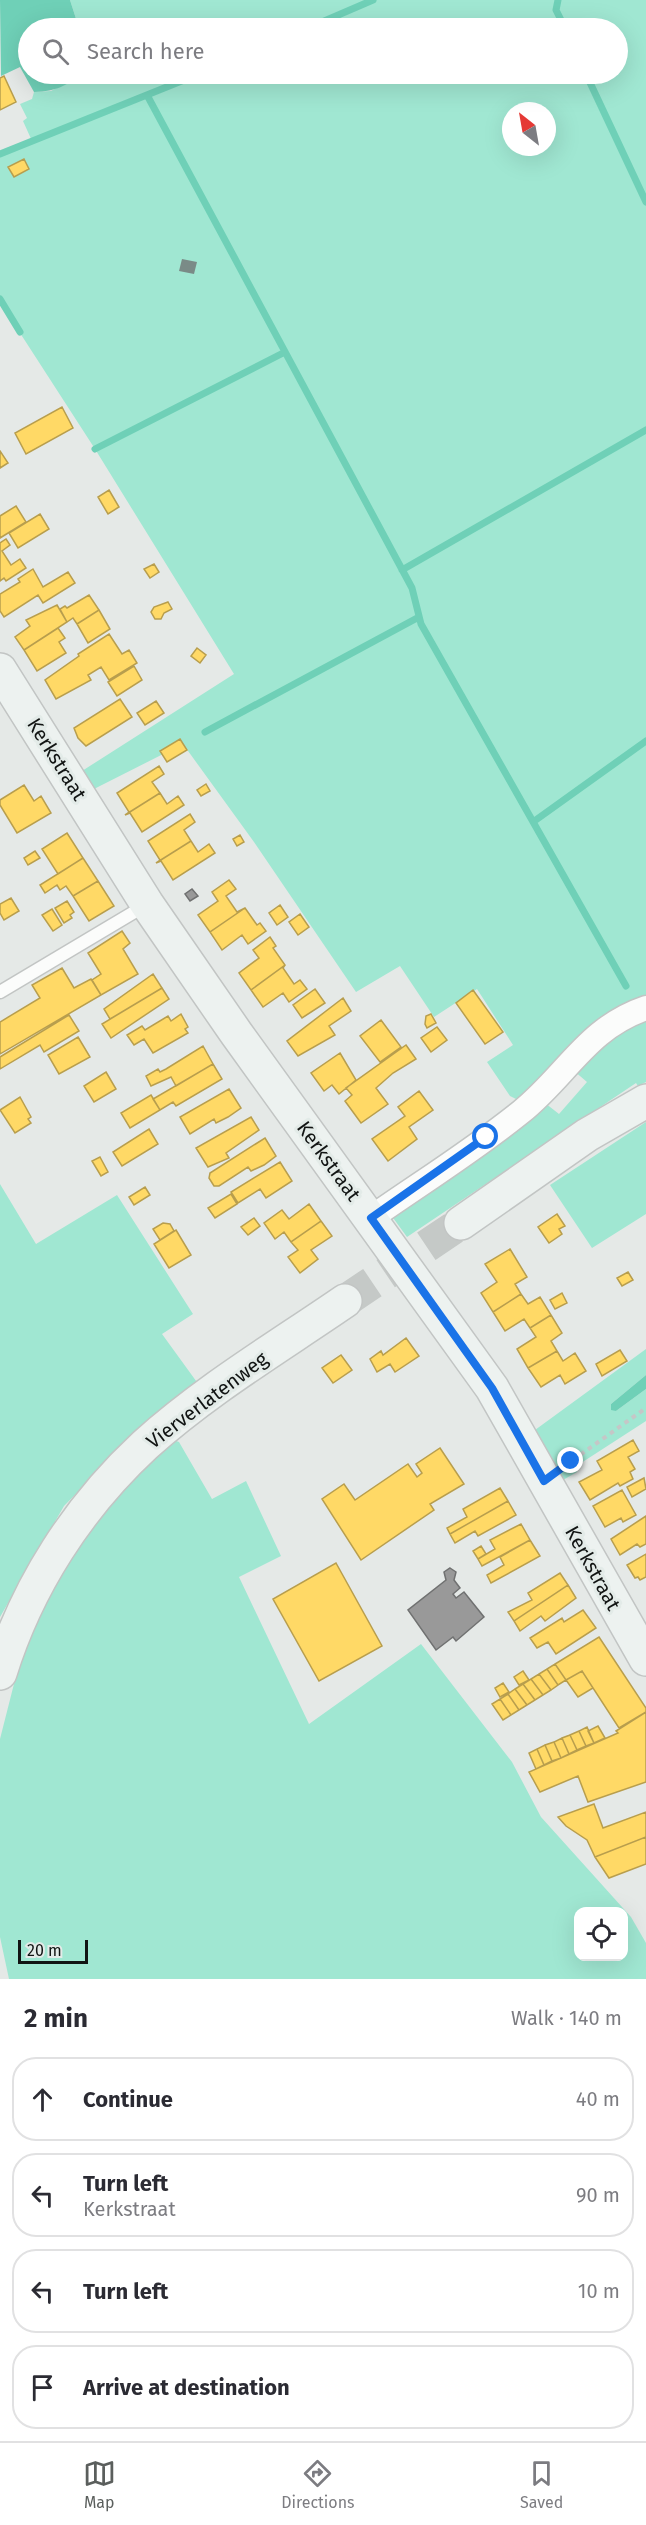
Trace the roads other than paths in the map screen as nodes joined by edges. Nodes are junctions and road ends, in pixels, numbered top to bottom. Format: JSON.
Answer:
{"nodes":[{"id":1,"x":0,"y":670,"type":"edge"},
{"id":2,"x":147,"y":904,"type":"junction"},
{"id":3,"x":0,"y":992,"type":"edge"},
{"id":4,"x":646,"y":1008,"type":"edge"},
{"id":5,"x":646,"y":1101,"type":"edge"},
{"id":6,"x":371,"y":1218,"type":"junction"},
{"id":7,"x":461,"y":1223,"type":"tunnel mouth"},
{"id":8,"x":345,"y":1301,"type":"tunnel mouth"},
{"id":9,"x":646,"y":1659,"type":"edge"},
{"id":10,"x":0,"y":1673,"type":"edge"}],
"edges":[{"from":1,"to":2,"type":"street","name":"Kerkstraat"},
{"from":2,"to":3,"type":"lane"},
{"from":2,"to":6,"type":"street","name":"Kerkstraat"},
{"from":4,"to":6,"type":"street"},
{"from":5,"to":7,"type":"street"},
{"from":6,"to":9,"type":"street","name":"Kerkstraat"},
{"from":8,"to":10,"type":"street","name":"Vierverlatenweg"}]}
